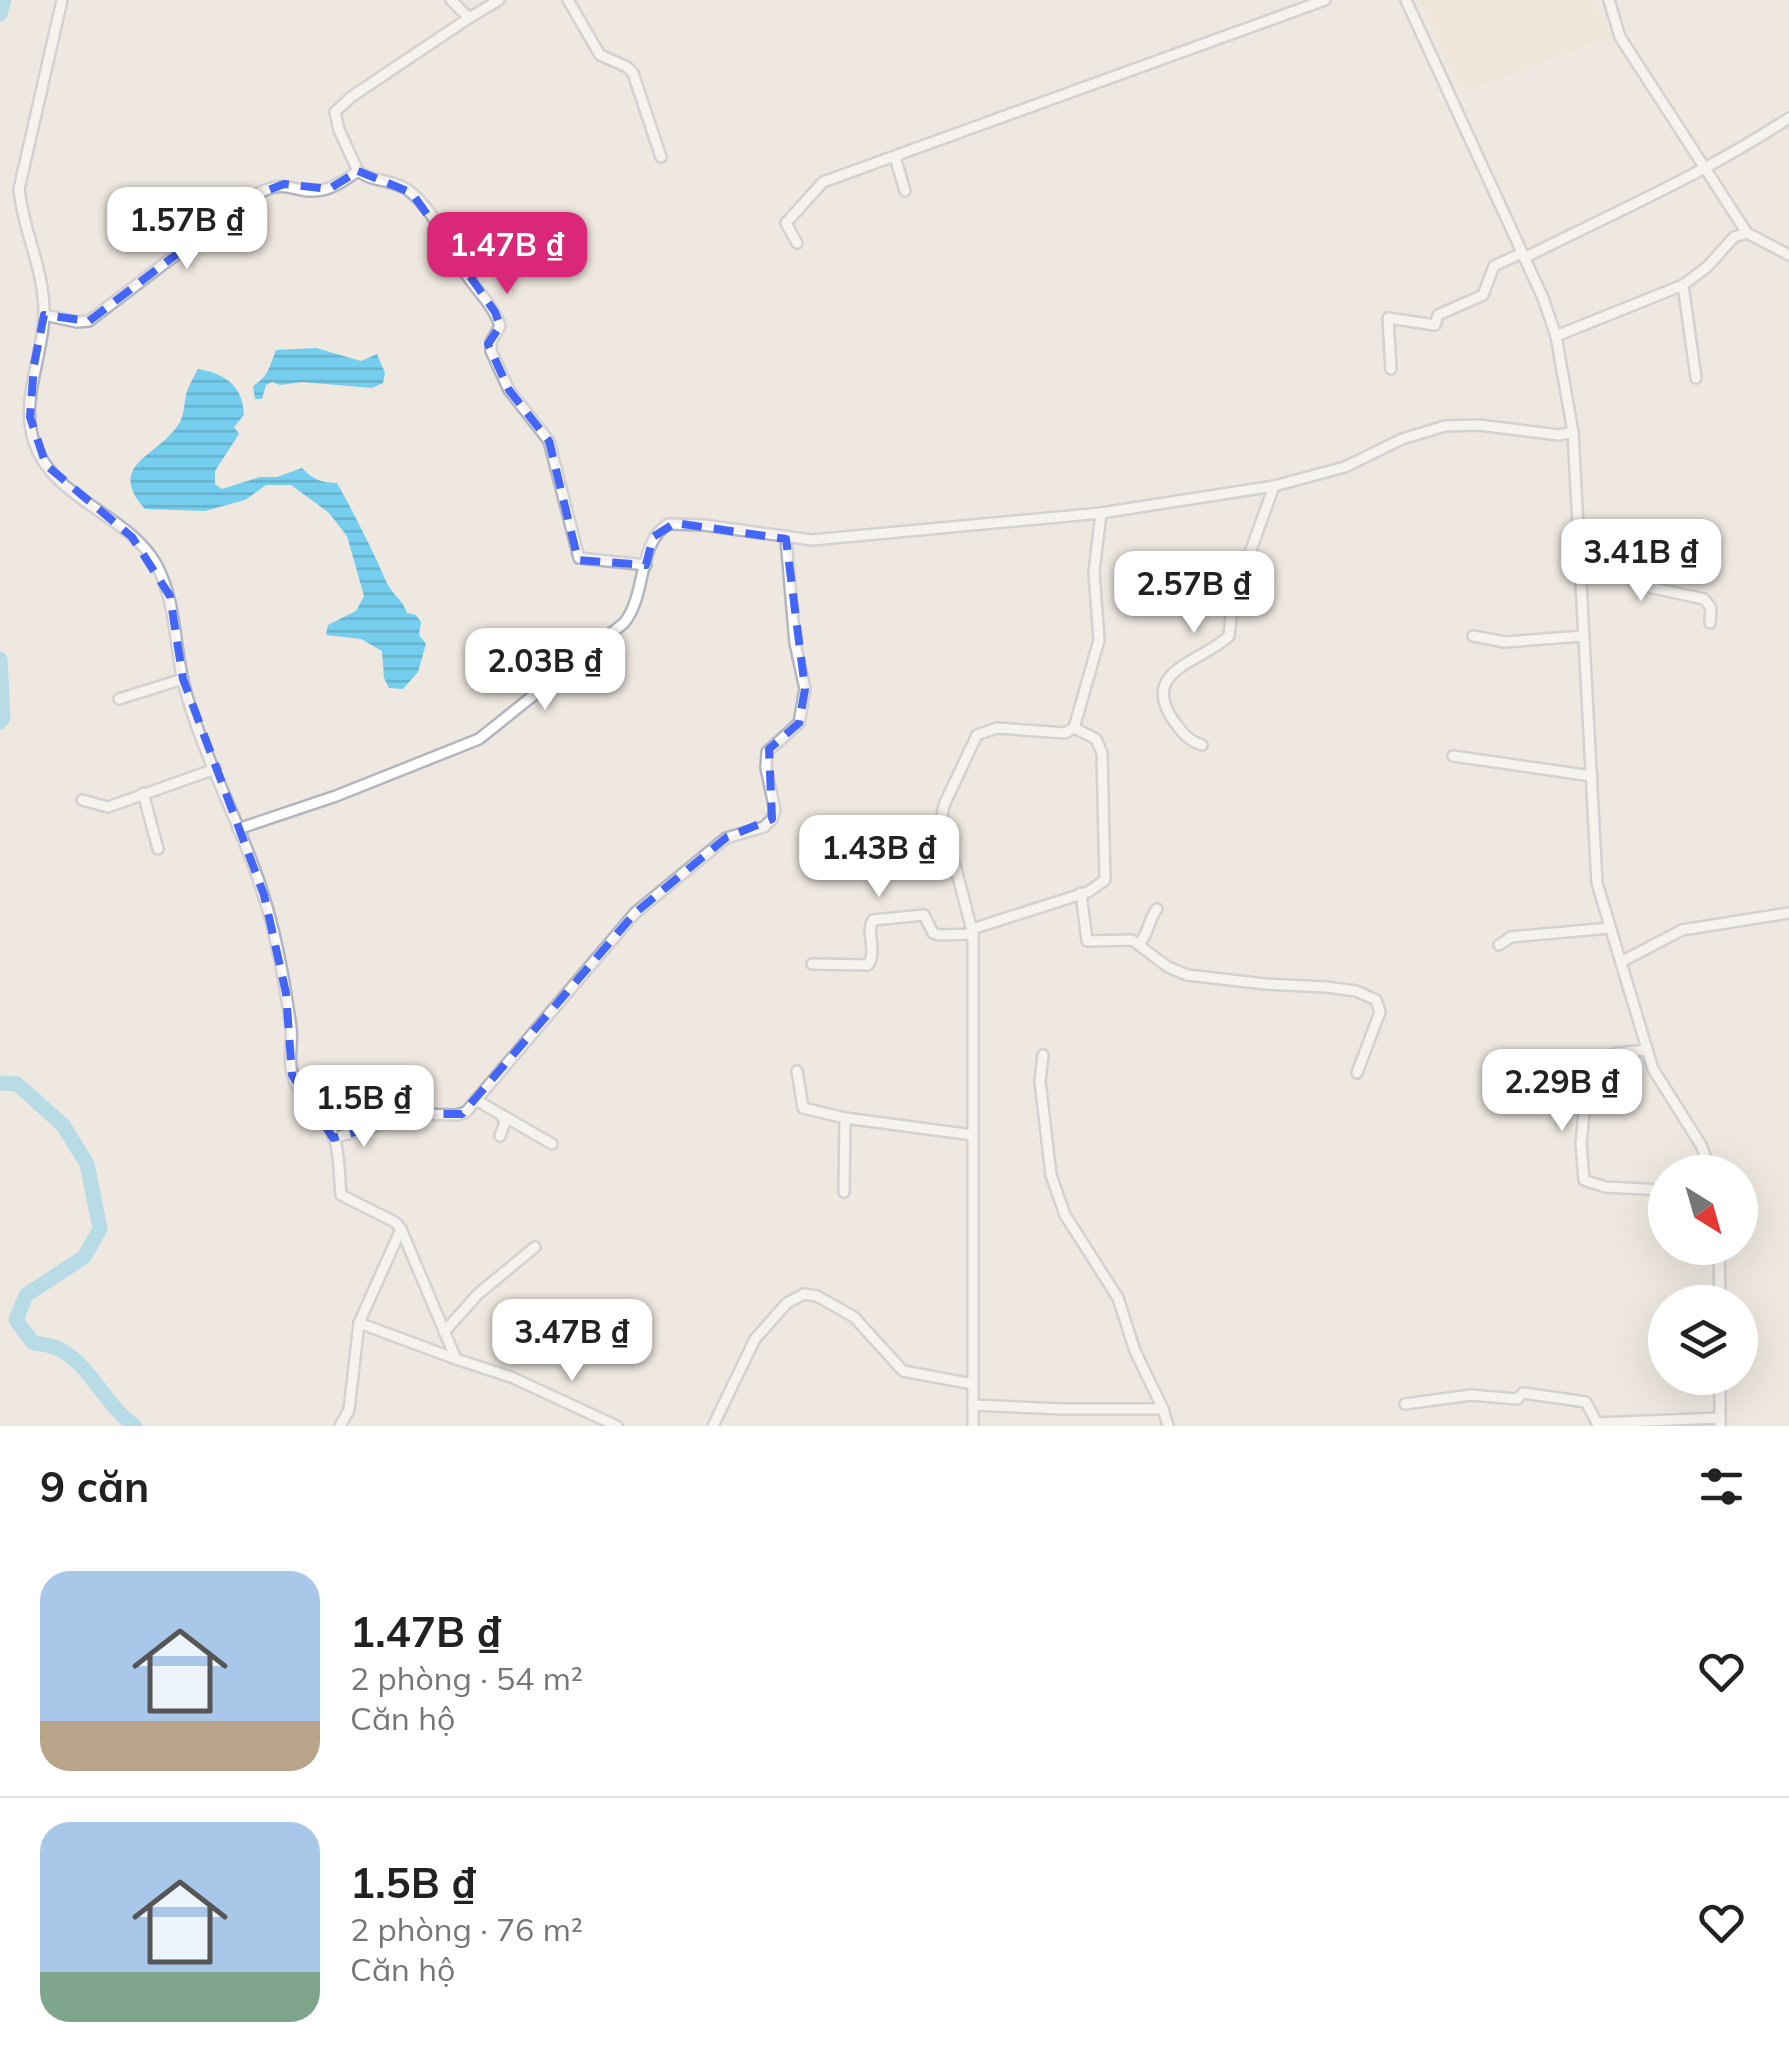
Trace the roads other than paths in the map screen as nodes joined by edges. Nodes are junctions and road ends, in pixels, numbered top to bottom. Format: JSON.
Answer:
{"nodes":[{"id":1,"x":62,"y":0,"type":"edge"},
{"id":2,"x":451,"y":0,"type":"edge"},
{"id":3,"x":499,"y":0,"type":"edge"},
{"id":4,"x":568,"y":0,"type":"edge"},
{"id":5,"x":1326,"y":0,"type":"edge"},
{"id":6,"x":1406,"y":0,"type":"edge"},
{"id":7,"x":1609,"y":0,"type":"edge"},
{"id":8,"x":1308,"y":3,"type":"edge"},
{"id":9,"x":468,"y":18,"type":"junction"},
{"id":10,"x":1789,"y":118,"type":"edge"},
{"id":11,"x":661,"y":157,"type":"dead end"},
{"id":12,"x":895,"y":157,"type":"junction"},
{"id":13,"x":1705,"y":168,"type":"junction"},
{"id":14,"x":358,"y":171,"type":"junction"},
{"id":15,"x":905,"y":191,"type":"dead end"},
{"id":16,"x":1746,"y":233,"type":"junction"},
{"id":17,"x":797,"y":244,"type":"dead end"},
{"id":18,"x":1523,"y":255,"type":"junction"},
{"id":19,"x":1789,"y":255,"type":"edge"},
{"id":20,"x":1683,"y":286,"type":"junction"},
{"id":21,"x":44,"y":316,"type":"junction"},
{"id":22,"x":1556,"y":336,"type":"junction"},
{"id":23,"x":1391,"y":368,"type":"dead end"},
{"id":24,"x":1696,"y":378,"type":"dead end"},
{"id":25,"x":1573,"y":432,"type":"junction"},
{"id":26,"x":1274,"y":486,"type":"junction"},
{"id":27,"x":1102,"y":513,"type":"junction"},
{"id":28,"x":786,"y":538,"type":"junction"},
{"id":29,"x":1582,"y":564,"type":"junction"},
{"id":30,"x":646,"y":565,"type":"junction"},
{"id":31,"x":1710,"y":623,"type":"dead end"},
{"id":32,"x":1473,"y":636,"type":"dead end"},
{"id":33,"x":1584,"y":636,"type":"junction"},
{"id":34,"x":183,"y":679,"type":"junction"},
{"id":35,"x":119,"y":700,"type":"dead end"},
{"id":36,"x":1074,"y":728,"type":"junction"},
{"id":37,"x":1202,"y":745,"type":"dead end"},
{"id":38,"x":1453,"y":756,"type":"dead end"},
{"id":39,"x":215,"y":768,"type":"junction"},
{"id":40,"x":1592,"y":776,"type":"junction"},
{"id":41,"x":143,"y":793,"type":"junction"},
{"id":42,"x":82,"y":800,"type":"dead end"},
{"id":43,"x":238,"y":829,"type":"junction"},
{"id":44,"x":158,"y":849,"type":"dead end"},
{"id":45,"x":1081,"y":893,"type":"junction"},
{"id":46,"x":1157,"y":909,"type":"dead end"},
{"id":47,"x":1789,"y":913,"type":"edge"},
{"id":48,"x":1610,"y":928,"type":"junction"},
{"id":49,"x":973,"y":932,"type":"junction"},
{"id":50,"x":1139,"y":943,"type":"junction"},
{"id":51,"x":1499,"y":945,"type":"dead end"},
{"id":52,"x":1621,"y":962,"type":"junction"},
{"id":53,"x":812,"y":964,"type":"dead end"},
{"id":54,"x":1648,"y":1050,"type":"junction"},
{"id":55,"x":1042,"y":1055,"type":"dead end"},
{"id":56,"x":797,"y":1071,"type":"dead end"},
{"id":57,"x":1357,"y":1074,"type":"dead end"},
{"id":58,"x":476,"y":1100,"type":"junction"},
{"id":59,"x":500,"y":1114,"type":"junction"},
{"id":60,"x":845,"y":1118,"type":"junction"},
{"id":61,"x":973,"y":1134,"type":"junction"},
{"id":62,"x":500,"y":1136,"type":"dead end"},
{"id":63,"x":333,"y":1138,"type":"junction"},
{"id":64,"x":552,"y":1144,"type":"dead end"},
{"id":65,"x":1705,"y":1155,"type":"edge"},
{"id":66,"x":1648,"y":1189,"type":"edge"},
{"id":67,"x":844,"y":1192,"type":"dead end"},
{"id":68,"x":401,"y":1229,"type":"junction"},
{"id":69,"x":536,"y":1247,"type":"dead end"},
{"id":70,"x":359,"y":1323,"type":"junction"},
{"id":71,"x":444,"y":1332,"type":"junction"},
{"id":72,"x":456,"y":1358,"type":"junction"},
{"id":73,"x":973,"y":1384,"type":"junction"},
{"id":74,"x":1720,"y":1395,"type":"edge"},
{"id":75,"x":1405,"y":1404,"type":"dead end"},
{"id":76,"x":973,"y":1405,"type":"junction"},
{"id":77,"x":1163,"y":1409,"type":"junction"},
{"id":78,"x":1720,"y":1422,"type":"edge"},
{"id":79,"x":340,"y":1426,"type":"edge"},
{"id":80,"x":617,"y":1426,"type":"edge"},
{"id":81,"x":714,"y":1426,"type":"edge"},
{"id":82,"x":974,"y":1426,"type":"edge"},
{"id":83,"x":1168,"y":1426,"type":"edge"}],
"edges":[{"from":1,"to":21,"type":"street"},
{"from":2,"to":9,"type":"street"},
{"from":3,"to":9,"type":"street"},
{"from":4,"to":11,"type":"street"},
{"from":5,"to":8,"type":"street"},
{"from":6,"to":18,"type":"street"},
{"from":7,"to":13,"type":"street"},
{"from":8,"to":12,"type":"street"},
{"from":9,"to":14,"type":"street"},
{"from":10,"to":13,"type":"street"},
{"from":12,"to":15,"type":"street"},
{"from":12,"to":17,"type":"street"},
{"from":13,"to":16,"type":"street"},
{"from":13,"to":18,"type":"street"},
{"from":14,"to":21,"type":"street"},
{"from":14,"to":30,"type":"street"},
{"from":16,"to":19,"type":"street"},
{"from":16,"to":20,"type":"street"},
{"from":18,"to":22,"type":"street"},
{"from":18,"to":23,"type":"street"},
{"from":20,"to":22,"type":"street"},
{"from":20,"to":24,"type":"street"},
{"from":21,"to":34,"type":"street"},
{"from":22,"to":25,"type":"street"},
{"from":25,"to":26,"type":"street"},
{"from":25,"to":29,"type":"street"},
{"from":26,"to":27,"type":"street"},
{"from":26,"to":37,"type":"street"},
{"from":27,"to":28,"type":"street"},
{"from":27,"to":36,"type":"street"},
{"from":28,"to":30,"type":"street"},
{"from":28,"to":58,"type":"street"},
{"from":29,"to":31,"type":"street"},
{"from":29,"to":33,"type":"street"},
{"from":30,"to":43,"type":"street"},
{"from":32,"to":33,"type":"street"},
{"from":33,"to":40,"type":"street"},
{"from":34,"to":35,"type":"street"},
{"from":34,"to":39,"type":"street"},
{"from":36,"to":45,"type":"street"},
{"from":36,"to":49,"type":"street"},
{"from":38,"to":40,"type":"street"},
{"from":39,"to":41,"type":"street"},
{"from":39,"to":43,"type":"street"},
{"from":40,"to":48,"type":"street"},
{"from":41,"to":42,"type":"street"},
{"from":41,"to":44,"type":"street"},
{"from":43,"to":63,"type":"street"},
{"from":45,"to":49,"type":"street"},
{"from":45,"to":50,"type":"street"},
{"from":46,"to":50,"type":"street"},
{"from":47,"to":52,"type":"street"},
{"from":48,"to":51,"type":"street"},
{"from":48,"to":52,"type":"street"},
{"from":49,"to":53,"type":"street"},
{"from":49,"to":61,"type":"street"},
{"from":50,"to":57,"type":"street"},
{"from":52,"to":54,"type":"street"},
{"from":54,"to":65,"type":"street"},
{"from":54,"to":66,"type":"street"},
{"from":55,"to":77,"type":"street"},
{"from":56,"to":60,"type":"street"},
{"from":58,"to":59,"type":"street"},
{"from":58,"to":63,"type":"street"},
{"from":59,"to":62,"type":"street"},
{"from":59,"to":64,"type":"street"},
{"from":60,"to":61,"type":"street"},
{"from":60,"to":67,"type":"street"},
{"from":61,"to":73,"type":"street"},
{"from":63,"to":68,"type":"street"},
{"from":68,"to":70,"type":"street"},
{"from":68,"to":71,"type":"street"},
{"from":69,"to":71,"type":"street"},
{"from":70,"to":72,"type":"street"},
{"from":70,"to":79,"type":"street"},
{"from":71,"to":72,"type":"street"},
{"from":72,"to":80,"type":"street"},
{"from":73,"to":76,"type":"street"},
{"from":73,"to":81,"type":"street"},
{"from":74,"to":78,"type":"street"},
{"from":75,"to":78,"type":"street"},
{"from":76,"to":77,"type":"street"},
{"from":76,"to":82,"type":"street"},
{"from":77,"to":83,"type":"street"}]}
